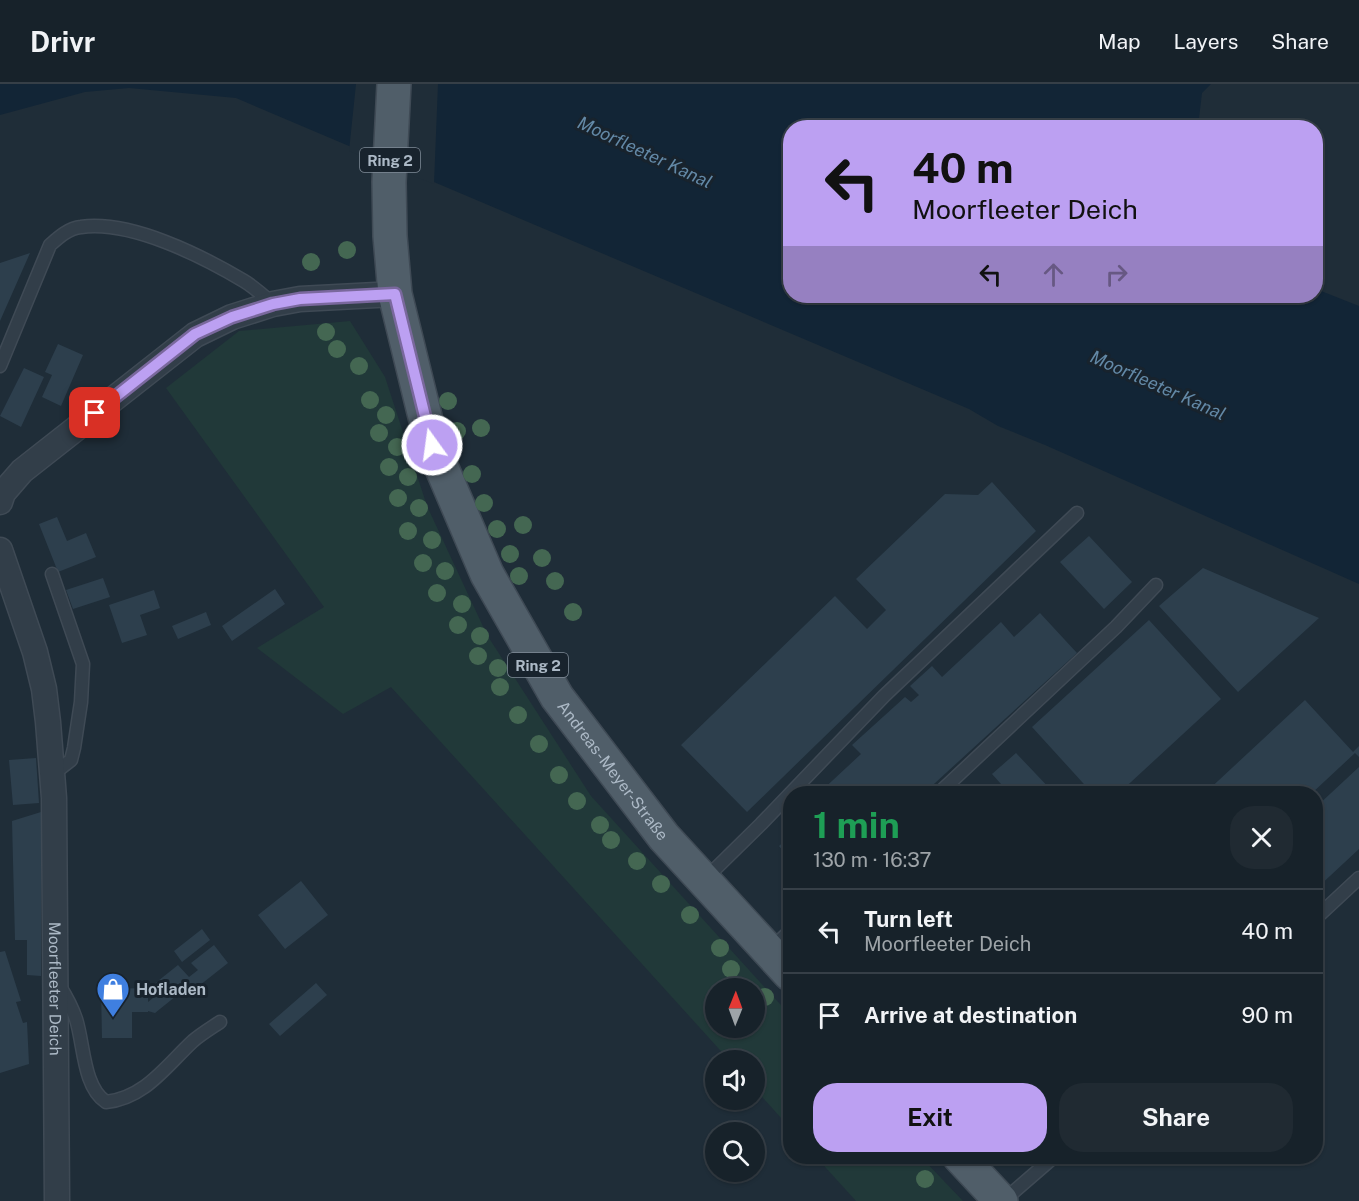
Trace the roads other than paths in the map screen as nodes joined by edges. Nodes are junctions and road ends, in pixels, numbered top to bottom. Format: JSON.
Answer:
{"nodes":[{"id":1,"x":394,"y":84,"type":"edge"},
{"id":2,"x":395,"y":294,"type":"junction"},
{"id":3,"x":273,"y":304,"type":"junction"},
{"id":4,"x":0,"y":366,"type":"edge"},
{"id":5,"x":0,"y":502,"type":"edge"},
{"id":6,"x":1077,"y":513,"type":"dead end"},
{"id":7,"x":0,"y":550,"type":"edge"},
{"id":8,"x":52,"y":574,"type":"dead end"},
{"id":9,"x":1156,"y":585,"type":"dead end"},
{"id":10,"x":52,"y":774,"type":"junction"},
{"id":11,"x":798,"y":786,"type":"edge"},
{"id":12,"x":947,"y":786,"type":"edge"},
{"id":13,"x":783,"y":801,"type":"edge"},
{"id":14,"x":1359,"y":878,"type":"edge"},
{"id":15,"x":703,"y":881,"type":"junction"},
{"id":16,"x":1323,"y":911,"type":"edge"},
{"id":17,"x":783,"y":952,"type":"edge"},
{"id":18,"x":55,"y":980,"type":"junction"},
{"id":19,"x":220,"y":1022,"type":"dead end"},
{"id":20,"x":967,"y":1164,"type":"edge"},
{"id":21,"x":1046,"y":1164,"type":"edge"},
{"id":22,"x":57,"y":1201,"type":"edge"},
{"id":23,"x":1002,"y":1201,"type":"edge"}],
"edges":[{"from":1,"to":2,"type":"main road","name":"Andreas-Meyer-Straße","number":"Ring 2"},
{"from":2,"to":3,"type":"street"},
{"from":2,"to":15,"type":"main road","name":"Andreas-Meyer-Straße","number":"Ring 2"},
{"from":3,"to":4,"type":"lane"},
{"from":3,"to":5,"type":"street"},
{"from":6,"to":11,"type":"lane"},
{"from":7,"to":10,"type":"street","name":"Moorfleeter Deich"},
{"from":8,"to":10,"type":"lane"},
{"from":9,"to":12,"type":"lane"},
{"from":10,"to":18,"type":"street","name":"Moorfleeter Deich"},
{"from":13,"to":15,"type":"lane"},
{"from":14,"to":16,"type":"lane"},
{"from":15,"to":17,"type":"main road","name":"Andreas-Meyer-Straße","number":"Ring 2"},
{"from":18,"to":19,"type":"lane"},
{"from":18,"to":22,"type":"street","name":"Moorfleeter Deich"},
{"from":20,"to":23,"type":"main road"},
{"from":21,"to":23,"type":"lane"}]}
